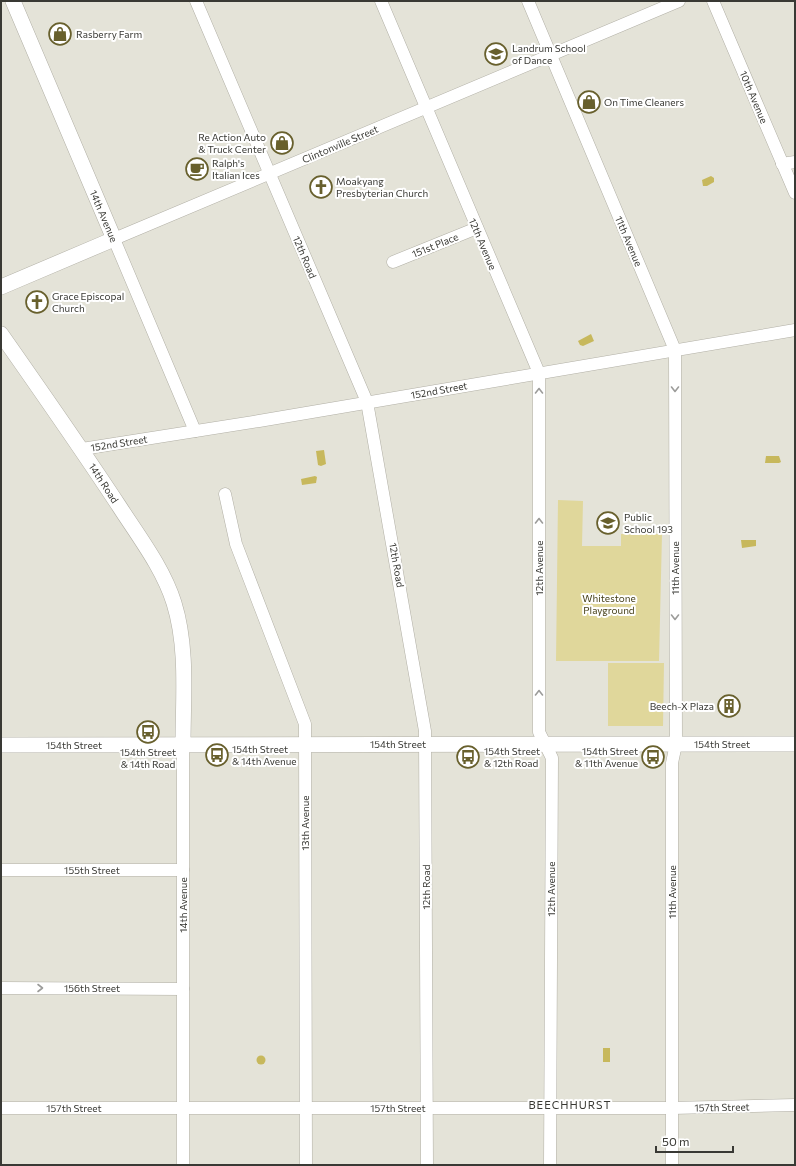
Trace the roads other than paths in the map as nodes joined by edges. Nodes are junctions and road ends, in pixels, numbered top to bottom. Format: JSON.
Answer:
{"nodes":[{"id":1,"x":12,"y":1,"type":"edge"},
{"id":2,"x":196,"y":1,"type":"edge"},
{"id":3,"x":381,"y":1,"type":"edge"},
{"id":4,"x":528,"y":1,"type":"edge"},
{"id":5,"x":679,"y":1,"type":"edge"},
{"id":6,"x":713,"y":1,"type":"edge"},
{"id":7,"x":550,"y":55,"type":"junction"},
{"id":8,"x":426,"y":108,"type":"junction"},
{"id":9,"x":795,"y":162,"type":"edge"},
{"id":10,"x":782,"y":164,"type":"junction"},
{"id":11,"x":270,"y":174,"type":"junction"},
{"id":12,"x":795,"y":193,"type":"edge"},
{"id":13,"x":477,"y":228,"type":"junction"},
{"id":14,"x":114,"y":239,"type":"junction"},
{"id":15,"x":393,"y":262,"type":"dead end"},
{"id":16,"x":1,"y":287,"type":"edge"},
{"id":17,"x":795,"y":330,"type":"edge"},
{"id":18,"x":1,"y":334,"type":"edge"},
{"id":19,"x":675,"y":350,"type":"junction"},
{"id":20,"x":539,"y":373,"type":"junction"},
{"id":21,"x":367,"y":402,"type":"junction"},
{"id":22,"x":195,"y":431,"type":"junction"},
{"id":23,"x":82,"y":449,"type":"junction"},
{"id":24,"x":225,"y":494,"type":"dead end"},
{"id":25,"x":182,"y":645,"type":"joint"},
{"id":26,"x":183,"y":744,"type":"junction"},
{"id":27,"x":305,"y":744,"type":"junction"},
{"id":28,"x":426,"y":744,"type":"junction"},
{"id":29,"x":545,"y":744,"type":"junction"},
{"id":30,"x":676,"y":744,"type":"junction"},
{"id":31,"x":795,"y":744,"type":"edge"},
{"id":32,"x":1,"y":745,"type":"edge"},
{"id":33,"x":1,"y":870,"type":"edge"},
{"id":34,"x":183,"y":870,"type":"junction"},
{"id":35,"x":1,"y":988,"type":"edge"},
{"id":36,"x":183,"y":989,"type":"junction"},
{"id":37,"x":795,"y":1106,"type":"edge"},
{"id":38,"x":1,"y":1108,"type":"edge"},
{"id":39,"x":183,"y":1108,"type":"junction"},
{"id":40,"x":306,"y":1108,"type":"junction"},
{"id":41,"x":427,"y":1108,"type":"junction"},
{"id":42,"x":550,"y":1108,"type":"junction"},
{"id":43,"x":672,"y":1108,"type":"junction"},
{"id":44,"x":183,"y":1165,"type":"edge"},
{"id":45,"x":306,"y":1165,"type":"edge"},
{"id":46,"x":427,"y":1165,"type":"edge"},
{"id":47,"x":550,"y":1165,"type":"edge"},
{"id":48,"x":672,"y":1165,"type":"edge"}],
"edges":[{"from":1,"to":14,"type":"street","name":"14th Avenue"},
{"from":2,"to":11,"type":"street","name":"12th Road"},
{"from":3,"to":8,"type":"street","name":"12th Avenue"},
{"from":4,"to":7,"type":"street","name":"11th Avenue"},
{"from":5,"to":7,"type":"street","name":"Clintonville Street"},
{"from":6,"to":10,"type":"street","name":"10th Avenue"},
{"from":7,"to":8,"type":"street","name":"Clintonville Street"},
{"from":7,"to":19,"type":"street","name":"11th Avenue"},
{"from":8,"to":11,"type":"street","name":"Clintonville Street"},
{"from":8,"to":13,"type":"street","name":"12th Avenue"},
{"from":9,"to":10,"type":"street"},
{"from":10,"to":12,"type":"street","name":"10th Avenue"},
{"from":11,"to":14,"type":"street","name":"Clintonville Street"},
{"from":11,"to":21,"type":"street","name":"12th Road"},
{"from":13,"to":15,"type":"street","name":"151st Place"},
{"from":13,"to":20,"type":"street","name":"12th Avenue"},
{"from":14,"to":16,"type":"street","name":"Clintonville Street"},
{"from":14,"to":22,"type":"street","name":"14th Avenue"},
{"from":17,"to":19,"type":"street","name":"152nd Street"},
{"from":18,"to":23,"type":"street","name":"14th Road"},
{"from":19,"to":20,"type":"street","name":"152nd Street"},
{"from":19,"to":30,"type":"street","name":"11th Avenue","one_way":true},
{"from":20,"to":21,"type":"street","name":"152nd Street"},
{"from":29,"to":20,"type":"street","name":"12th Avenue","one_way":true},
{"from":21,"to":22,"type":"street","name":"152nd Street"},
{"from":21,"to":28,"type":"street","name":"12th Road"},
{"from":22,"to":23,"type":"street","name":"152nd Street"},
{"from":23,"to":25,"type":"street","name":"14th Road"},
{"from":24,"to":27,"type":"street","name":"13th Avenue"},
{"from":25,"to":26,"type":"street","name":"14th Avenue"},
{"from":26,"to":27,"type":"street","name":"154th Street"},
{"from":26,"to":32,"type":"street","name":"154th Street"},
{"from":26,"to":34,"type":"street","name":"14th Avenue"},
{"from":27,"to":28,"type":"street","name":"154th Street"},
{"from":27,"to":40,"type":"street","name":"13th Avenue"},
{"from":28,"to":29,"type":"street","name":"154th Street"},
{"from":28,"to":41,"type":"street","name":"12th Road"},
{"from":29,"to":30,"type":"street","name":"154th Street"},
{"from":29,"to":42,"type":"street","name":"12th Avenue"},
{"from":30,"to":31,"type":"street","name":"154th Street"},
{"from":30,"to":43,"type":"street","name":"11th Avenue"},
{"from":33,"to":34,"type":"street","name":"155th Street"},
{"from":34,"to":36,"type":"street","name":"14th Avenue"},
{"from":35,"to":36,"type":"street","name":"156th Street","one_way":true},
{"from":36,"to":39,"type":"street","name":"14th Avenue"},
{"from":37,"to":43,"type":"street","name":"157th Street"},
{"from":38,"to":39,"type":"street","name":"157th Street"},
{"from":39,"to":40,"type":"street","name":"157th Street"},
{"from":39,"to":44,"type":"street","name":"14th Avenue"},
{"from":40,"to":41,"type":"street","name":"157th Street"},
{"from":40,"to":45,"type":"street","name":"13th Avenue"},
{"from":41,"to":42,"type":"street","name":"157th Street"},
{"from":41,"to":46,"type":"street","name":"12th Road"},
{"from":42,"to":43,"type":"street","name":"157th Street"},
{"from":42,"to":47,"type":"street","name":"12th Avenue"},
{"from":43,"to":48,"type":"street","name":"11th Avenue"}]}
